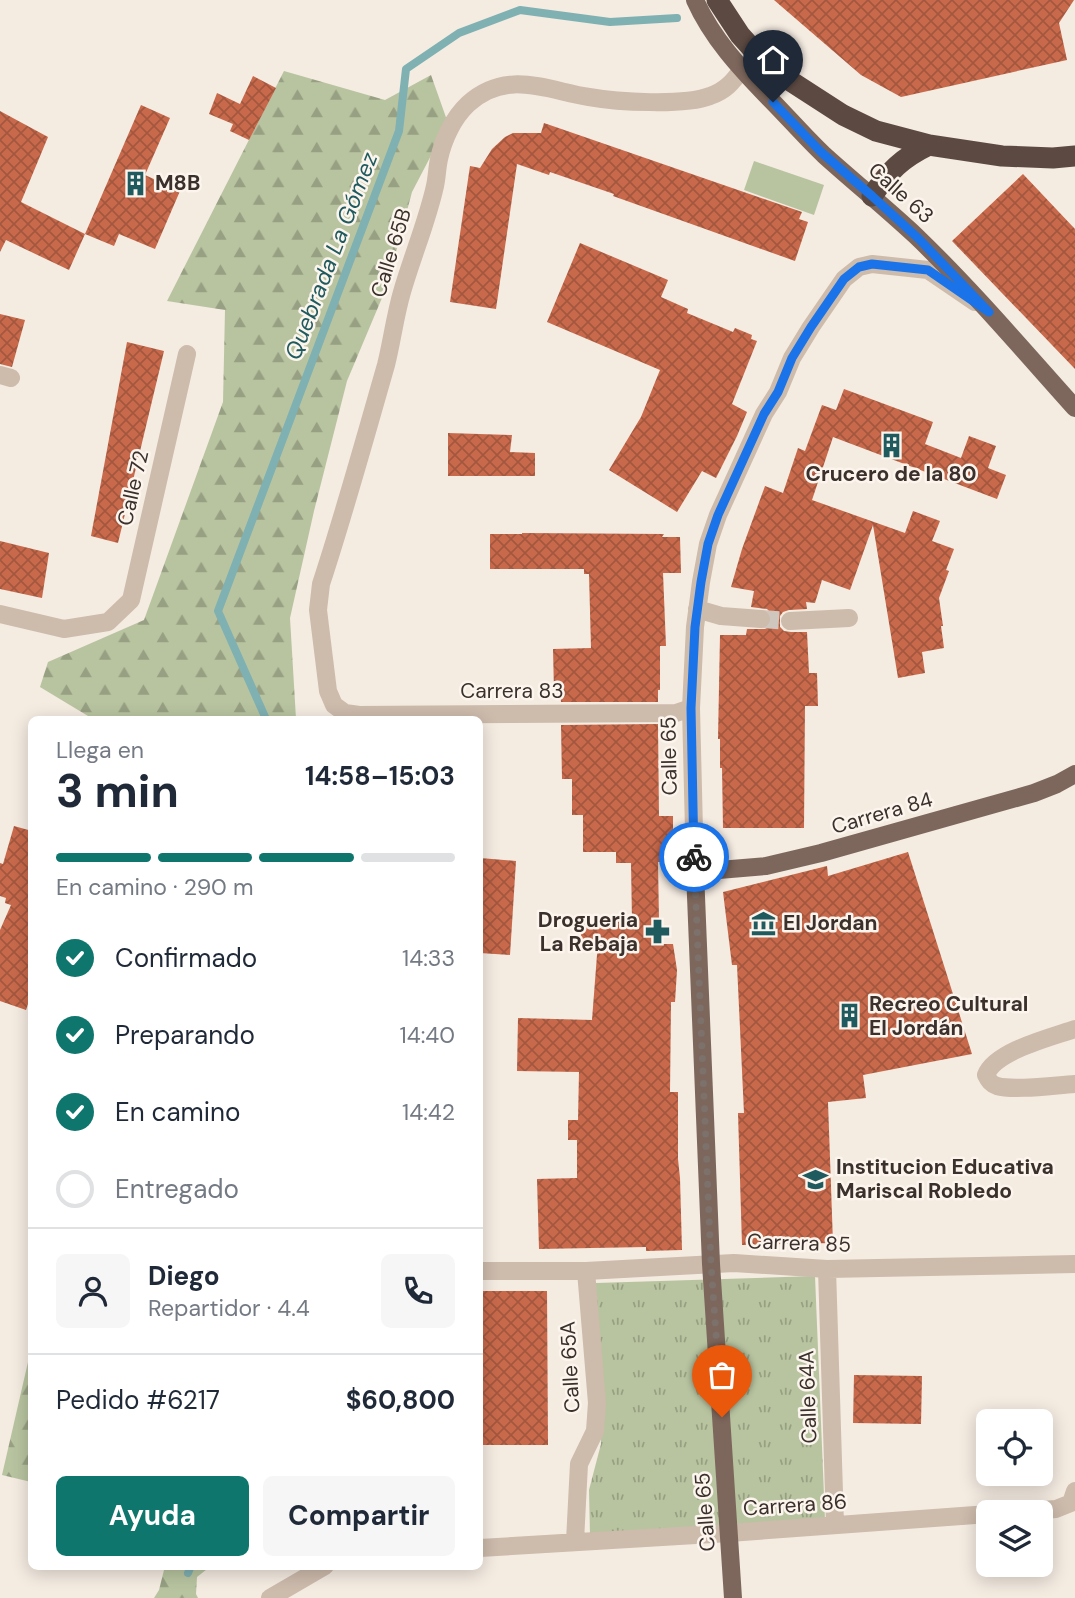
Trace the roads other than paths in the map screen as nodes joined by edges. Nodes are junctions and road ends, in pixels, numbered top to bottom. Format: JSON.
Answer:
{"nodes":[{"id":1,"x":703,"y":3,"type":"edge"},
{"id":2,"x":741,"y":69,"type":"junction"},
{"id":3,"x":929,"y":145,"type":"junction"},
{"id":4,"x":1075,"y":156,"type":"edge"},
{"id":5,"x":872,"y":196,"type":"junction"},
{"id":6,"x":989,"y":312,"type":"junction"},
{"id":7,"x":187,"y":354,"type":"dead end"},
{"id":8,"x":1075,"y":408,"type":"edge"},
{"id":9,"x":697,"y":609,"type":"junction"},
{"id":10,"x":0,"y":614,"type":"edge"},
{"id":11,"x":849,"y":618,"type":"dead end"},
{"id":12,"x":761,"y":619,"type":"tunnel mouth"},
{"id":13,"x":790,"y":621,"type":"tunnel mouth"},
{"id":14,"x":334,"y":705,"type":"joint"},
{"id":15,"x":691,"y":708,"type":"junction"},
{"id":16,"x":1075,"y":774,"type":"edge"},
{"id":17,"x":695,"y":872,"type":"junction"},
{"id":18,"x":1075,"y":1029,"type":"edge"},
{"id":19,"x":1075,"y":1084,"type":"edge"},
{"id":20,"x":711,"y":1264,"type":"junction"},
{"id":21,"x":1075,"y":1264,"type":"edge"},
{"id":22,"x":827,"y":1269,"type":"junction"},
{"id":23,"x":483,"y":1271,"type":"edge"},
{"id":24,"x":586,"y":1271,"type":"junction"},
{"id":25,"x":1073,"y":1497,"type":"edge"},
{"id":26,"x":1053,"y":1509,"type":"edge"},
{"id":27,"x":976,"y":1515,"type":"edge"},
{"id":28,"x":835,"y":1525,"type":"junction"},
{"id":29,"x":729,"y":1533,"type":"junction"},
{"id":30,"x":575,"y":1541,"type":"junction"},
{"id":31,"x":483,"y":1548,"type":"edge"},
{"id":32,"x":316,"y":1570,"type":"edge"},
{"id":33,"x":270,"y":1598,"type":"edge"},
{"id":34,"x":733,"y":1598,"type":"edge"}],
"edges":[{"from":1,"to":2,"type":"main road","name":"Calle 63"},
{"from":1,"to":3,"type":"highway"},
{"from":2,"to":5,"type":"main road","name":"Calle 63"},
{"from":2,"to":14,"type":"street","name":"Calle 65B"},
{"from":3,"to":4,"type":"highway"},
{"from":3,"to":5,"type":"highway"},
{"from":5,"to":6,"type":"main road","name":"Calle 63"},
{"from":6,"to":8,"type":"main road","name":"Calle 63"},
{"from":6,"to":9,"type":"street","name":"Calle 65"},
{"from":7,"to":10,"type":"street","name":"Calle 72"},
{"from":9,"to":12,"type":"street"},
{"from":9,"to":15,"type":"street","name":"Calle 65"},
{"from":11,"to":13,"type":"street"},
{"from":14,"to":15,"type":"street","name":"Carrera 83"},
{"from":15,"to":17,"type":"street","name":"Calle 65"},
{"from":16,"to":17,"type":"main road","name":"Carrera 84"},
{"from":17,"to":20,"type":"main road","name":"Calle 65"},
{"from":18,"to":19,"type":"street"},
{"from":20,"to":22,"type":"street","name":"Carrera 85"},
{"from":20,"to":24,"type":"street","name":"Carrera 85"},
{"from":20,"to":29,"type":"main road","name":"Calle 65"},
{"from":21,"to":22,"type":"street","name":"Carrera 85"},
{"from":22,"to":28,"type":"street","name":"Calle 64A"},
{"from":23,"to":24,"type":"street","name":"Carrera 85"},
{"from":24,"to":30,"type":"street","name":"Calle 65A"},
{"from":25,"to":26,"type":"street"},
{"from":27,"to":28,"type":"street","name":"Carrera 86"},
{"from":28,"to":29,"type":"street","name":"Carrera 86"},
{"from":29,"to":30,"type":"street","name":"Carrera 86"},
{"from":29,"to":34,"type":"main road","name":"Calle 65"},
{"from":30,"to":31,"type":"street","name":"Carrera 86"},
{"from":32,"to":33,"type":"street"}]}
